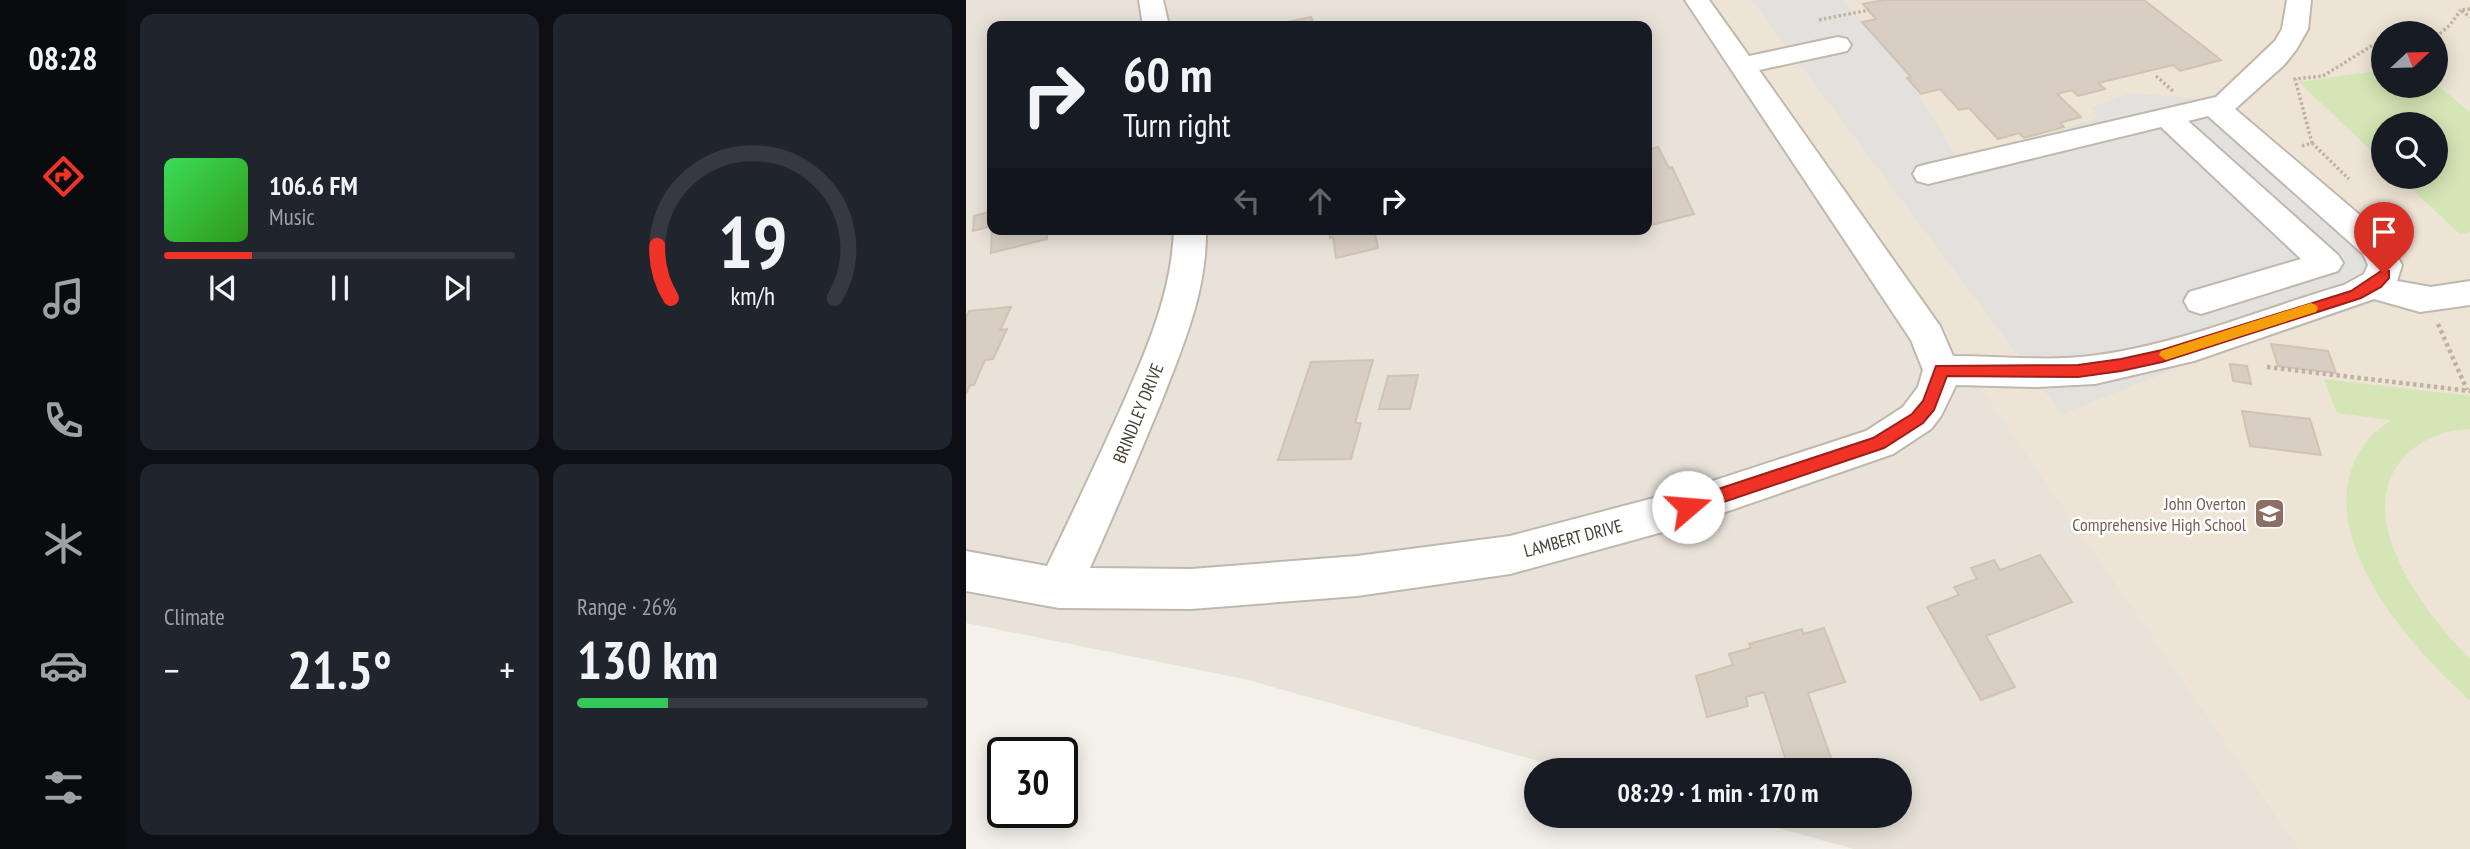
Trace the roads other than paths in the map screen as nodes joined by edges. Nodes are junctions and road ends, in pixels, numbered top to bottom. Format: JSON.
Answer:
{"nodes":[{"id":1,"x":1151,"y":0,"type":"edge"},
{"id":2,"x":1697,"y":0,"type":"edge"},
{"id":3,"x":2298,"y":0,"type":"edge"},
{"id":4,"x":1155,"y":21,"type":"edge"},
{"id":5,"x":1838,"y":45,"type":"dead end"},
{"id":6,"x":1740,"y":66,"type":"junction"},
{"id":7,"x":2192,"y":111,"type":"junction"},
{"id":8,"x":1928,"y":174,"type":"dead end"},
{"id":9,"x":1190,"y":235,"type":"edge"},
{"id":10,"x":2373,"y":285,"type":"junction"},
{"id":11,"x":2470,"y":293,"type":"edge"},
{"id":12,"x":2201,"y":301,"type":"dead end"},
{"id":13,"x":1941,"y":370,"type":"junction"},
{"id":14,"x":966,"y":571,"type":"edge"},
{"id":15,"x":1059,"y":588,"type":"junction"}],
"edges":[{"from":1,"to":4,"type":"street"},
{"from":2,"to":6,"type":"street"},
{"from":3,"to":7,"type":"street"},
{"from":5,"to":6,"type":"street"},
{"from":6,"to":13,"type":"street"},
{"from":7,"to":8,"type":"street"},
{"from":7,"to":10,"type":"street"},
{"from":7,"to":12,"type":"street"},
{"from":9,"to":15,"type":"street","name":"BRINDLEY DRIVE"},
{"from":10,"to":11,"type":"street"},
{"from":10,"to":13,"type":"street"},
{"from":13,"to":15,"type":"street","name":"LAMBERT DRIVE"},
{"from":14,"to":15,"type":"street","name":"LAMBERT DRIVE"}]}
